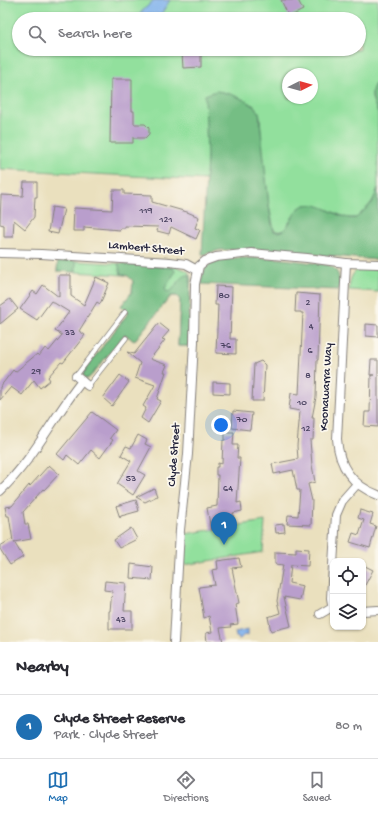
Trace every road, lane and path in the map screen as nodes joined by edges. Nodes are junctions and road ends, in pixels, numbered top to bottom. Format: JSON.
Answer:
{"nodes":[{"id":1,"x":0,"y":253,"type":"edge"},
{"id":2,"x":346,"y":263,"type":"junction"},
{"id":3,"x":378,"y":264,"type":"edge"},
{"id":4,"x":197,"y":270,"type":"junction"},
{"id":5,"x":125,"y":312,"type":"dead end"},
{"id":6,"x":126,"y":338,"type":"dead end"},
{"id":7,"x":82,"y":381,"type":"junction"},
{"id":8,"x":357,"y":484,"type":"junction"},
{"id":9,"x":0,"y":491,"type":"edge"},
{"id":10,"x":378,"y":495,"type":"edge"},
{"id":11,"x":331,"y":594,"type":"edge"},
{"id":12,"x":330,"y":609,"type":"edge"},
{"id":13,"x":378,"y":610,"type":"edge"},
{"id":14,"x":366,"y":611,"type":"edge"},
{"id":15,"x":320,"y":614,"type":"dead end"},
{"id":16,"x":174,"y":642,"type":"edge"}],
"edges":[{"from":1,"to":4,"type":"street","name":"Lambert Street"},
{"from":2,"to":3,"type":"street","name":"Lambert Street"},
{"from":2,"to":4,"type":"street","name":"Lambert Street"},
{"from":2,"to":8,"type":"street","name":"Koonawarra Way"},
{"from":4,"to":16,"type":"street","name":"Clyde Street"},
{"from":5,"to":7,"type":"lane"},
{"from":6,"to":7,"type":"lane"},
{"from":7,"to":9,"type":"street"},
{"from":8,"to":10,"type":"street","name":"Koonawarra Way"},
{"from":8,"to":11,"type":"street"},
{"from":12,"to":15,"type":"street"},
{"from":13,"to":14,"type":"street"}]}
